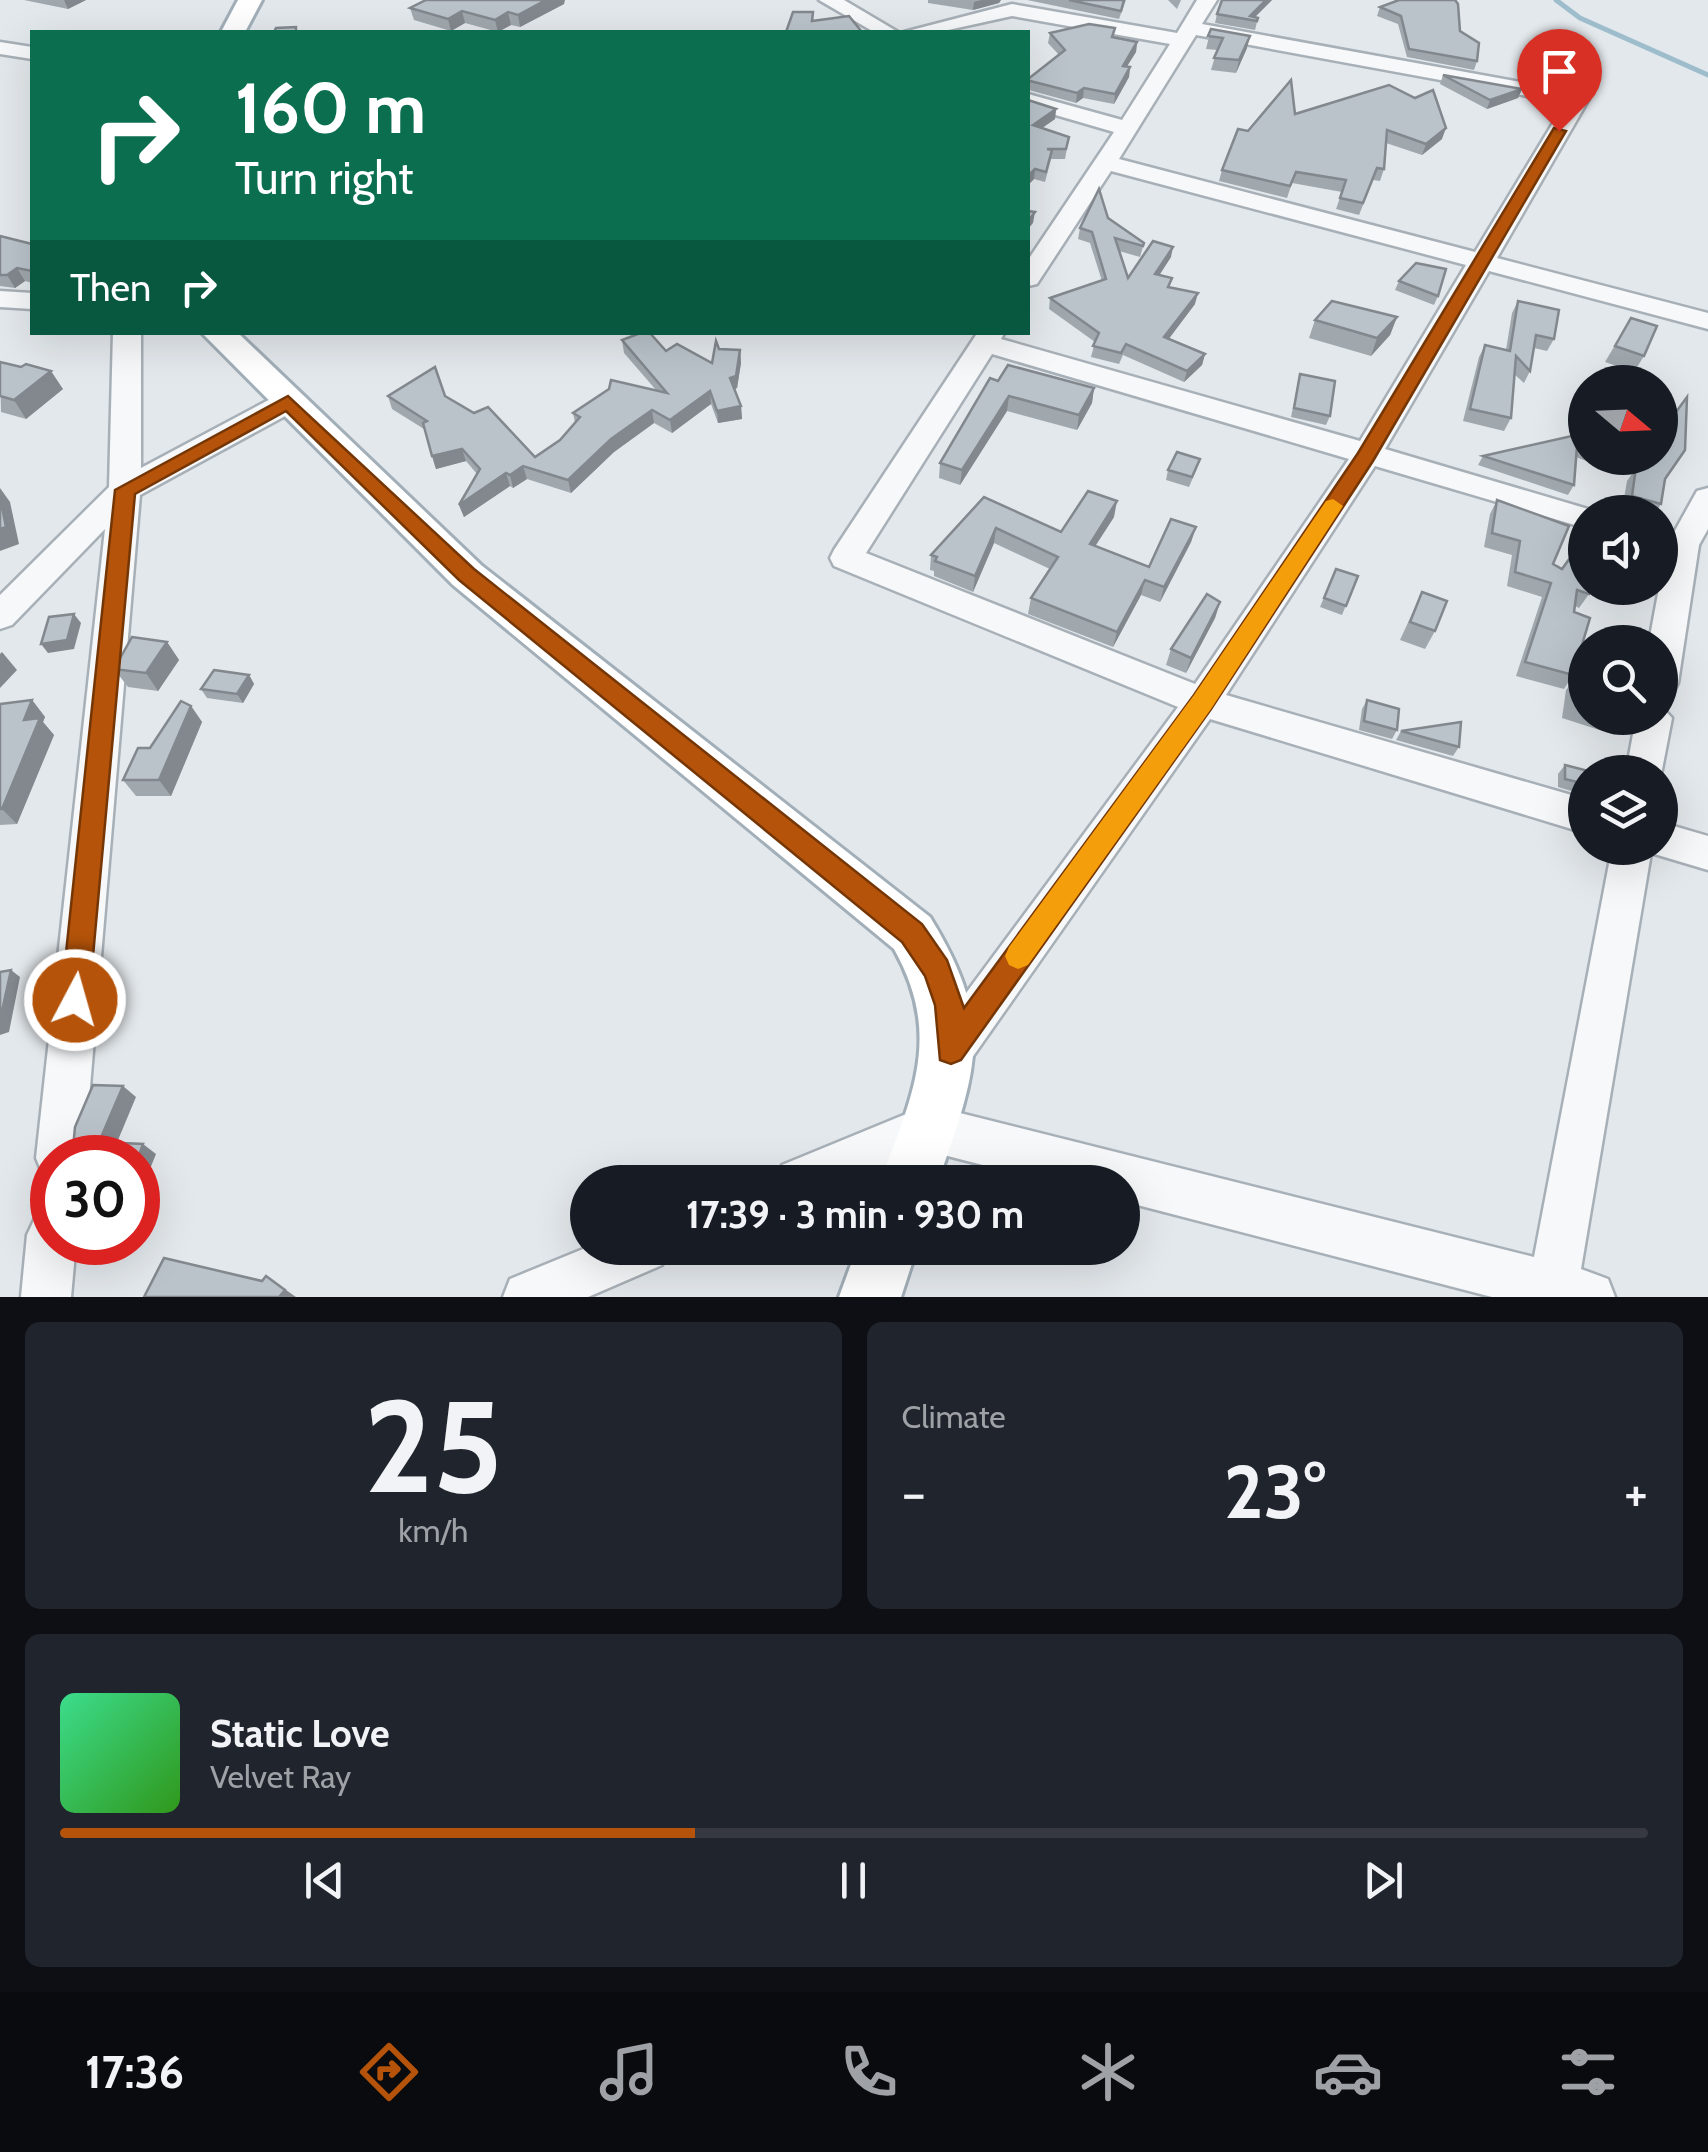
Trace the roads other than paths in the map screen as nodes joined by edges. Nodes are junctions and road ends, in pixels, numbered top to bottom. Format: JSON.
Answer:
{"nodes":[{"id":1,"x":250,"y":0,"type":"edge"},
{"id":2,"x":829,"y":0,"type":"edge"},
{"id":3,"x":1207,"y":0,"type":"edge"},
{"id":4,"x":234,"y":30,"type":"edge"},
{"id":5,"x":884,"y":30,"type":"edge"},
{"id":6,"x":923,"y":30,"type":"edge"},
{"id":7,"x":1186,"y":34,"type":"junction"},
{"id":8,"x":0,"y":48,"type":"edge"},
{"id":9,"x":30,"y":53,"type":"edge"},
{"id":10,"x":1030,"y":101,"type":"edge"},
{"id":11,"x":1127,"y":130,"type":"junction"},
{"id":12,"x":1104,"y":162,"type":"junction"},
{"id":13,"x":1482,"y":258,"type":"junction"},
{"id":14,"x":1030,"y":275,"type":"edge"},
{"id":15,"x":0,"y":299,"type":"edge"},
{"id":16,"x":30,"y":302,"type":"edge"},
{"id":17,"x":1708,"y":321,"type":"edge"},
{"id":18,"x":127,"y":335,"type":"edge"},
{"id":19,"x":220,"y":335,"type":"edge"},
{"id":20,"x":989,"y":338,"type":"edge"},
{"id":21,"x":288,"y":402,"type":"junction"},
{"id":22,"x":1366,"y":456,"type":"junction"},
{"id":23,"x":125,"y":490,"type":"junction"},
{"id":24,"x":1708,"y":499,"type":"edge"},
{"id":25,"x":1568,"y":512,"type":"edge"},
{"id":26,"x":1684,"y":545,"type":"edge"},
{"id":27,"x":0,"y":616,"type":"edge"},
{"id":28,"x":1670,"y":625,"type":"edge"},
{"id":29,"x":1202,"y":702,"type":"junction"},
{"id":30,"x":1568,"y":811,"type":"edge"},
{"id":31,"x":1678,"y":844,"type":"edge"},
{"id":32,"x":1708,"y":853,"type":"edge"},
{"id":33,"x":1630,"y":865,"type":"edge"},
{"id":34,"x":951,"y":1050,"type":"junction"},
{"id":35,"x":928,"y":1128,"type":"junction"},
{"id":36,"x":62,"y":1135,"type":"edge"},
{"id":37,"x":839,"y":1165,"type":"edge"},
{"id":38,"x":915,"y":1165,"type":"edge"},
{"id":39,"x":49,"y":1265,"type":"edge"},
{"id":40,"x":604,"y":1265,"type":"edge"},
{"id":41,"x":881,"y":1265,"type":"edge"},
{"id":42,"x":1571,"y":1292,"type":"edge"},
{"id":43,"x":46,"y":1297,"type":"edge"},
{"id":44,"x":528,"y":1297,"type":"edge"},
{"id":45,"x":870,"y":1297,"type":"edge"}],
"edges":[{"from":1,"to":4,"type":"main road"},
{"from":2,"to":5,"type":"street"},
{"from":3,"to":7,"type":"street"},
{"from":6,"to":7,"type":"street"},
{"from":7,"to":11,"type":"street"},
{"from":7,"to":13,"type":"street"},
{"from":8,"to":9,"type":"street"},
{"from":10,"to":11,"type":"street"},
{"from":11,"to":12,"type":"street"},
{"from":12,"to":13,"type":"street"},
{"from":12,"to":14,"type":"street"},
{"from":13,"to":17,"type":"street"},
{"from":13,"to":22,"type":"street"},
{"from":15,"to":16,"type":"street"},
{"from":18,"to":23,"type":"street"},
{"from":19,"to":21,"type":"main road"},
{"from":20,"to":22,"type":"street"},
{"from":20,"to":29,"type":"street"},
{"from":21,"to":23,"type":"street"},
{"from":21,"to":34,"type":"main road"},
{"from":22,"to":25,"type":"street"},
{"from":22,"to":29,"type":"street"},
{"from":23,"to":27,"type":"street"},
{"from":23,"to":36,"type":"street"},
{"from":24,"to":26,"type":"street"},
{"from":26,"to":28,"type":"street"},
{"from":29,"to":30,"type":"street"},
{"from":29,"to":34,"type":"street"},
{"from":31,"to":32,"type":"street"},
{"from":33,"to":42,"type":"street"},
{"from":34,"to":35,"type":"main road"},
{"from":35,"to":37,"type":"street"},
{"from":35,"to":38,"type":"main road"},
{"from":35,"to":42,"type":"street"},
{"from":39,"to":43,"type":"street"},
{"from":40,"to":44,"type":"street"},
{"from":41,"to":45,"type":"main road"}]}
